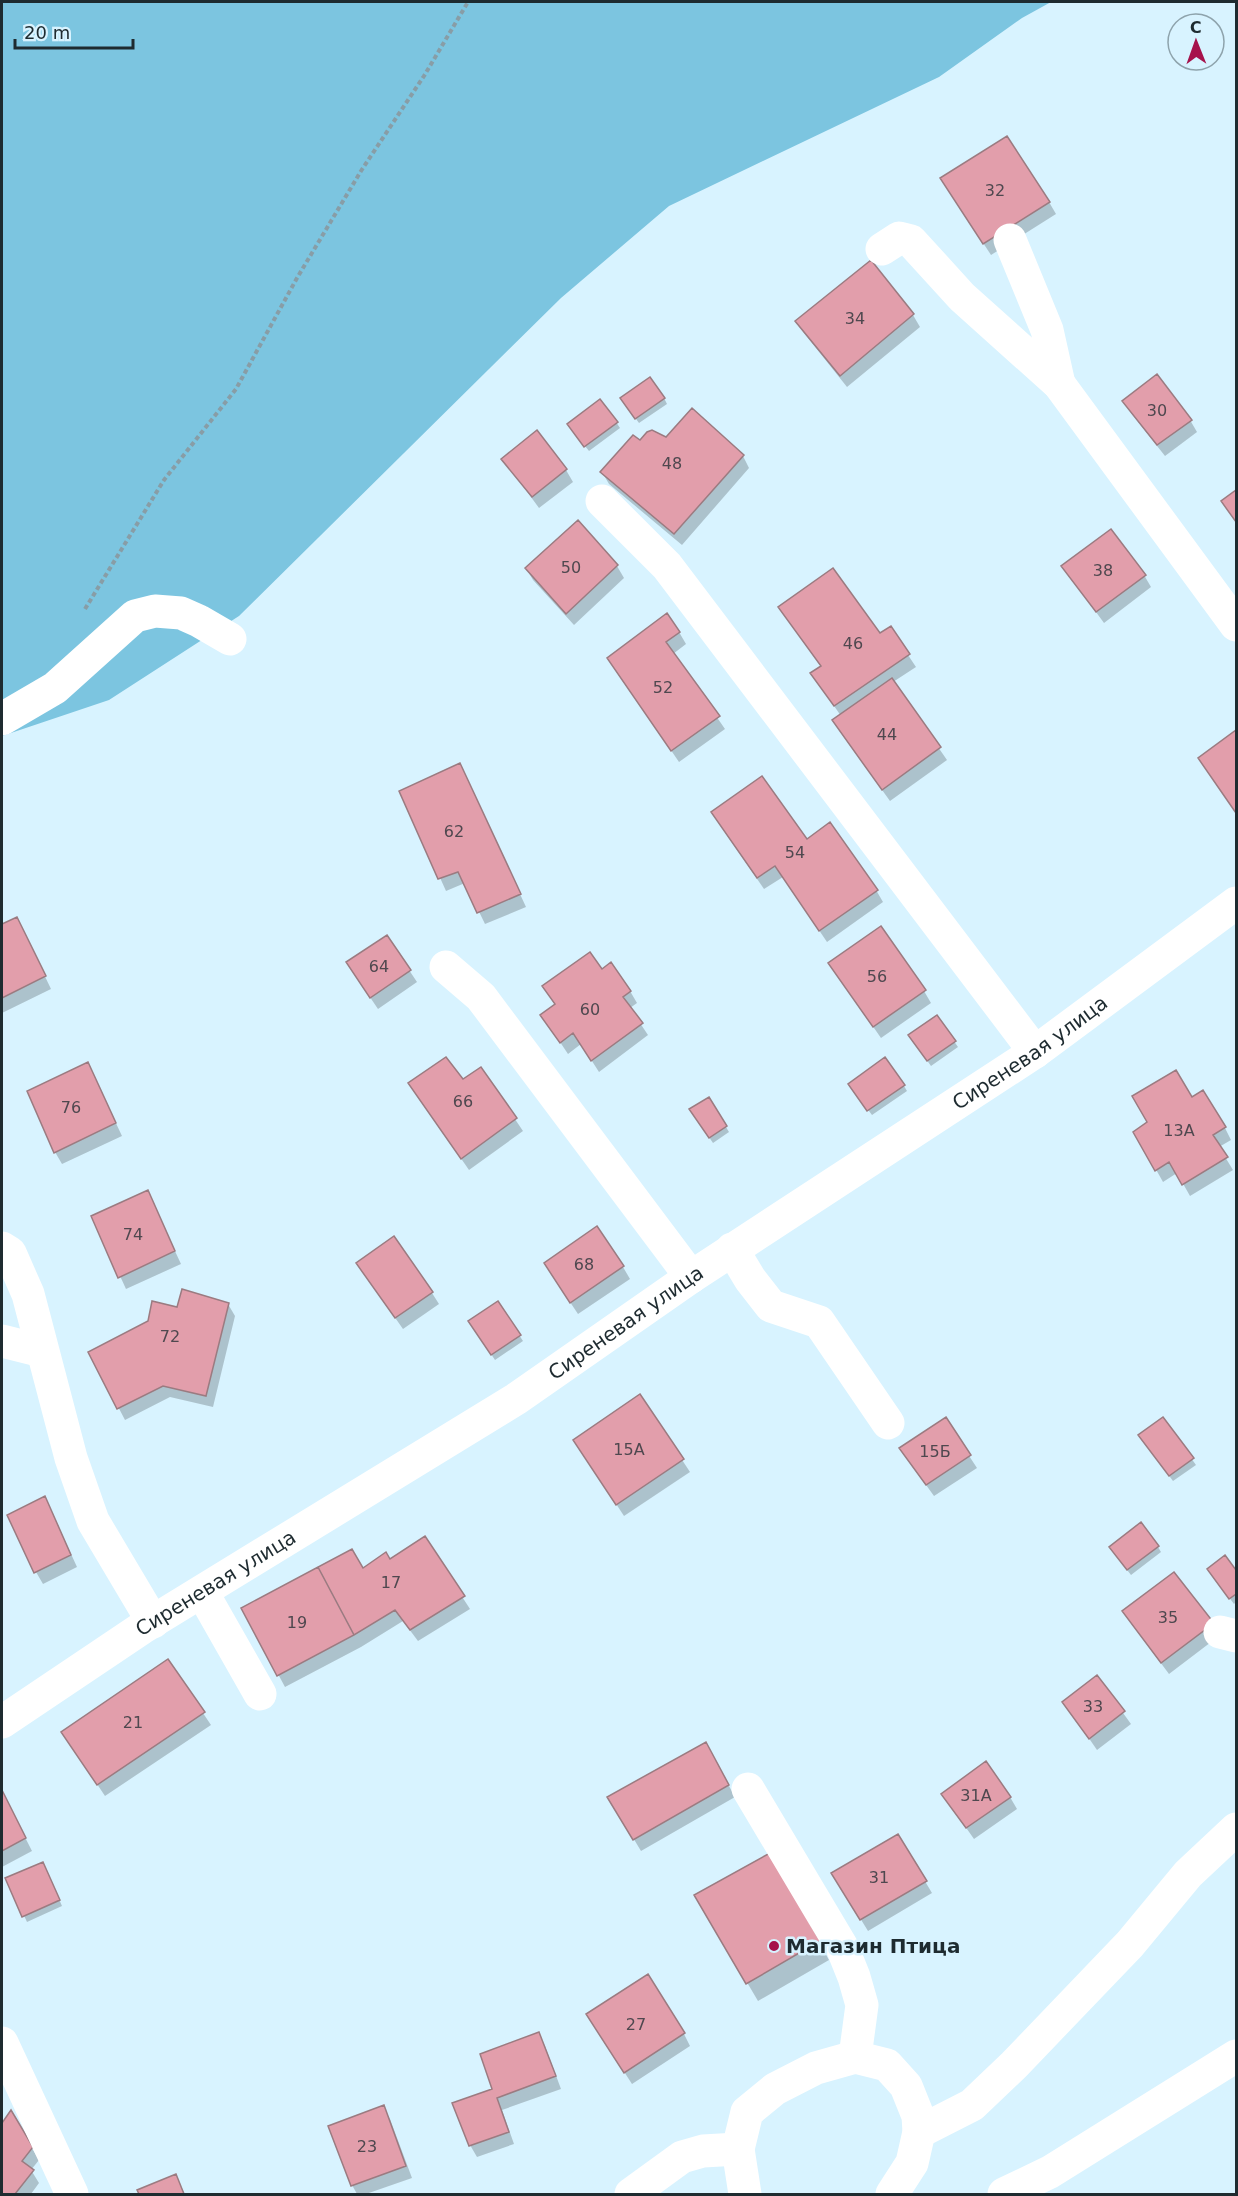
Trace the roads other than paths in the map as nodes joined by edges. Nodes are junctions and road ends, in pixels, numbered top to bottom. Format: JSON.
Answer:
{"nodes":[{"id":1,"x":1010,"y":240,"type":"dead end"},
{"id":2,"x":882,"y":249,"type":"dead end"},
{"id":3,"x":1059,"y":384,"type":"junction"},
{"id":4,"x":602,"y":501,"type":"dead end"},
{"id":5,"x":1236,"y":625,"type":"edge"},
{"id":6,"x":230,"y":639,"type":"dead end"},
{"id":7,"x":2,"y":720,"type":"edge"},
{"id":8,"x":1236,"y":903,"type":"edge"},
{"id":9,"x":460,"y":965,"type":"dead end"},
{"id":10,"x":1035,"y":1052,"type":"junction"},
{"id":11,"x":2,"y":1248,"type":"edge"},
{"id":12,"x":732,"y":1250,"type":"junction"},
{"id":13,"x":692,"y":1277,"type":"junction"},
{"id":14,"x":2,"y":1341,"type":"edge"},
{"id":15,"x":42,"y":1351,"type":"junction"},
{"id":16,"x":888,"y":1424,"type":"dead end"},
{"id":17,"x":202,"y":1592,"type":"junction"},
{"id":18,"x":153,"y":1622,"type":"junction"},
{"id":19,"x":260,"y":1694,"type":"dead end"},
{"id":20,"x":2,"y":1722,"type":"edge"},
{"id":21,"x":748,"y":1789,"type":"dead end"},
{"id":22,"x":1236,"y":1829,"type":"edge"},
{"id":23,"x":2,"y":2043,"type":"edge"},
{"id":24,"x":1236,"y":2056,"type":"edge"},
{"id":25,"x":855,"y":2057,"type":"junction"},
{"id":26,"x":919,"y":2132,"type":"junction"},
{"id":27,"x":738,"y":2149,"type":"junction"},
{"id":28,"x":72,"y":2194,"type":"edge"},
{"id":29,"x":631,"y":2194,"type":"edge"},
{"id":30,"x":746,"y":2194,"type":"edge"},
{"id":31,"x":892,"y":2194,"type":"edge"},
{"id":32,"x":1004,"y":2194,"type":"edge"}],
"edges":[{"from":1,"to":3,"type":"street"},
{"from":2,"to":3,"type":"street"},
{"from":3,"to":5,"type":"street"},
{"from":4,"to":10,"type":"street"},
{"from":6,"to":7,"type":"street"},
{"from":8,"to":10,"type":"street","name":"Сиреневая улица"},
{"from":9,"to":13,"type":"street"},
{"from":10,"to":12,"type":"street","name":"Сиреневая улица"},
{"from":11,"to":15,"type":"street"},
{"from":12,"to":13,"type":"street","name":"Сиреневая улица"},
{"from":12,"to":16,"type":"street"},
{"from":13,"to":17,"type":"street","name":"Сиреневая улица"},
{"from":14,"to":15,"type":"street"},
{"from":15,"to":18,"type":"street"},
{"from":17,"to":18,"type":"street","name":"Сиреневая улица"},
{"from":17,"to":19,"type":"street"},
{"from":18,"to":20,"type":"street","name":"Сиреневая улица"},
{"from":21,"to":25,"type":"street"},
{"from":22,"to":26,"type":"street"},
{"from":23,"to":28,"type":"street"},
{"from":24,"to":32,"type":"street"},
{"from":25,"to":26,"type":"street"},
{"from":25,"to":27,"type":"street"},
{"from":26,"to":31,"type":"street"},
{"from":27,"to":29,"type":"street"},
{"from":27,"to":30,"type":"street"}]}
